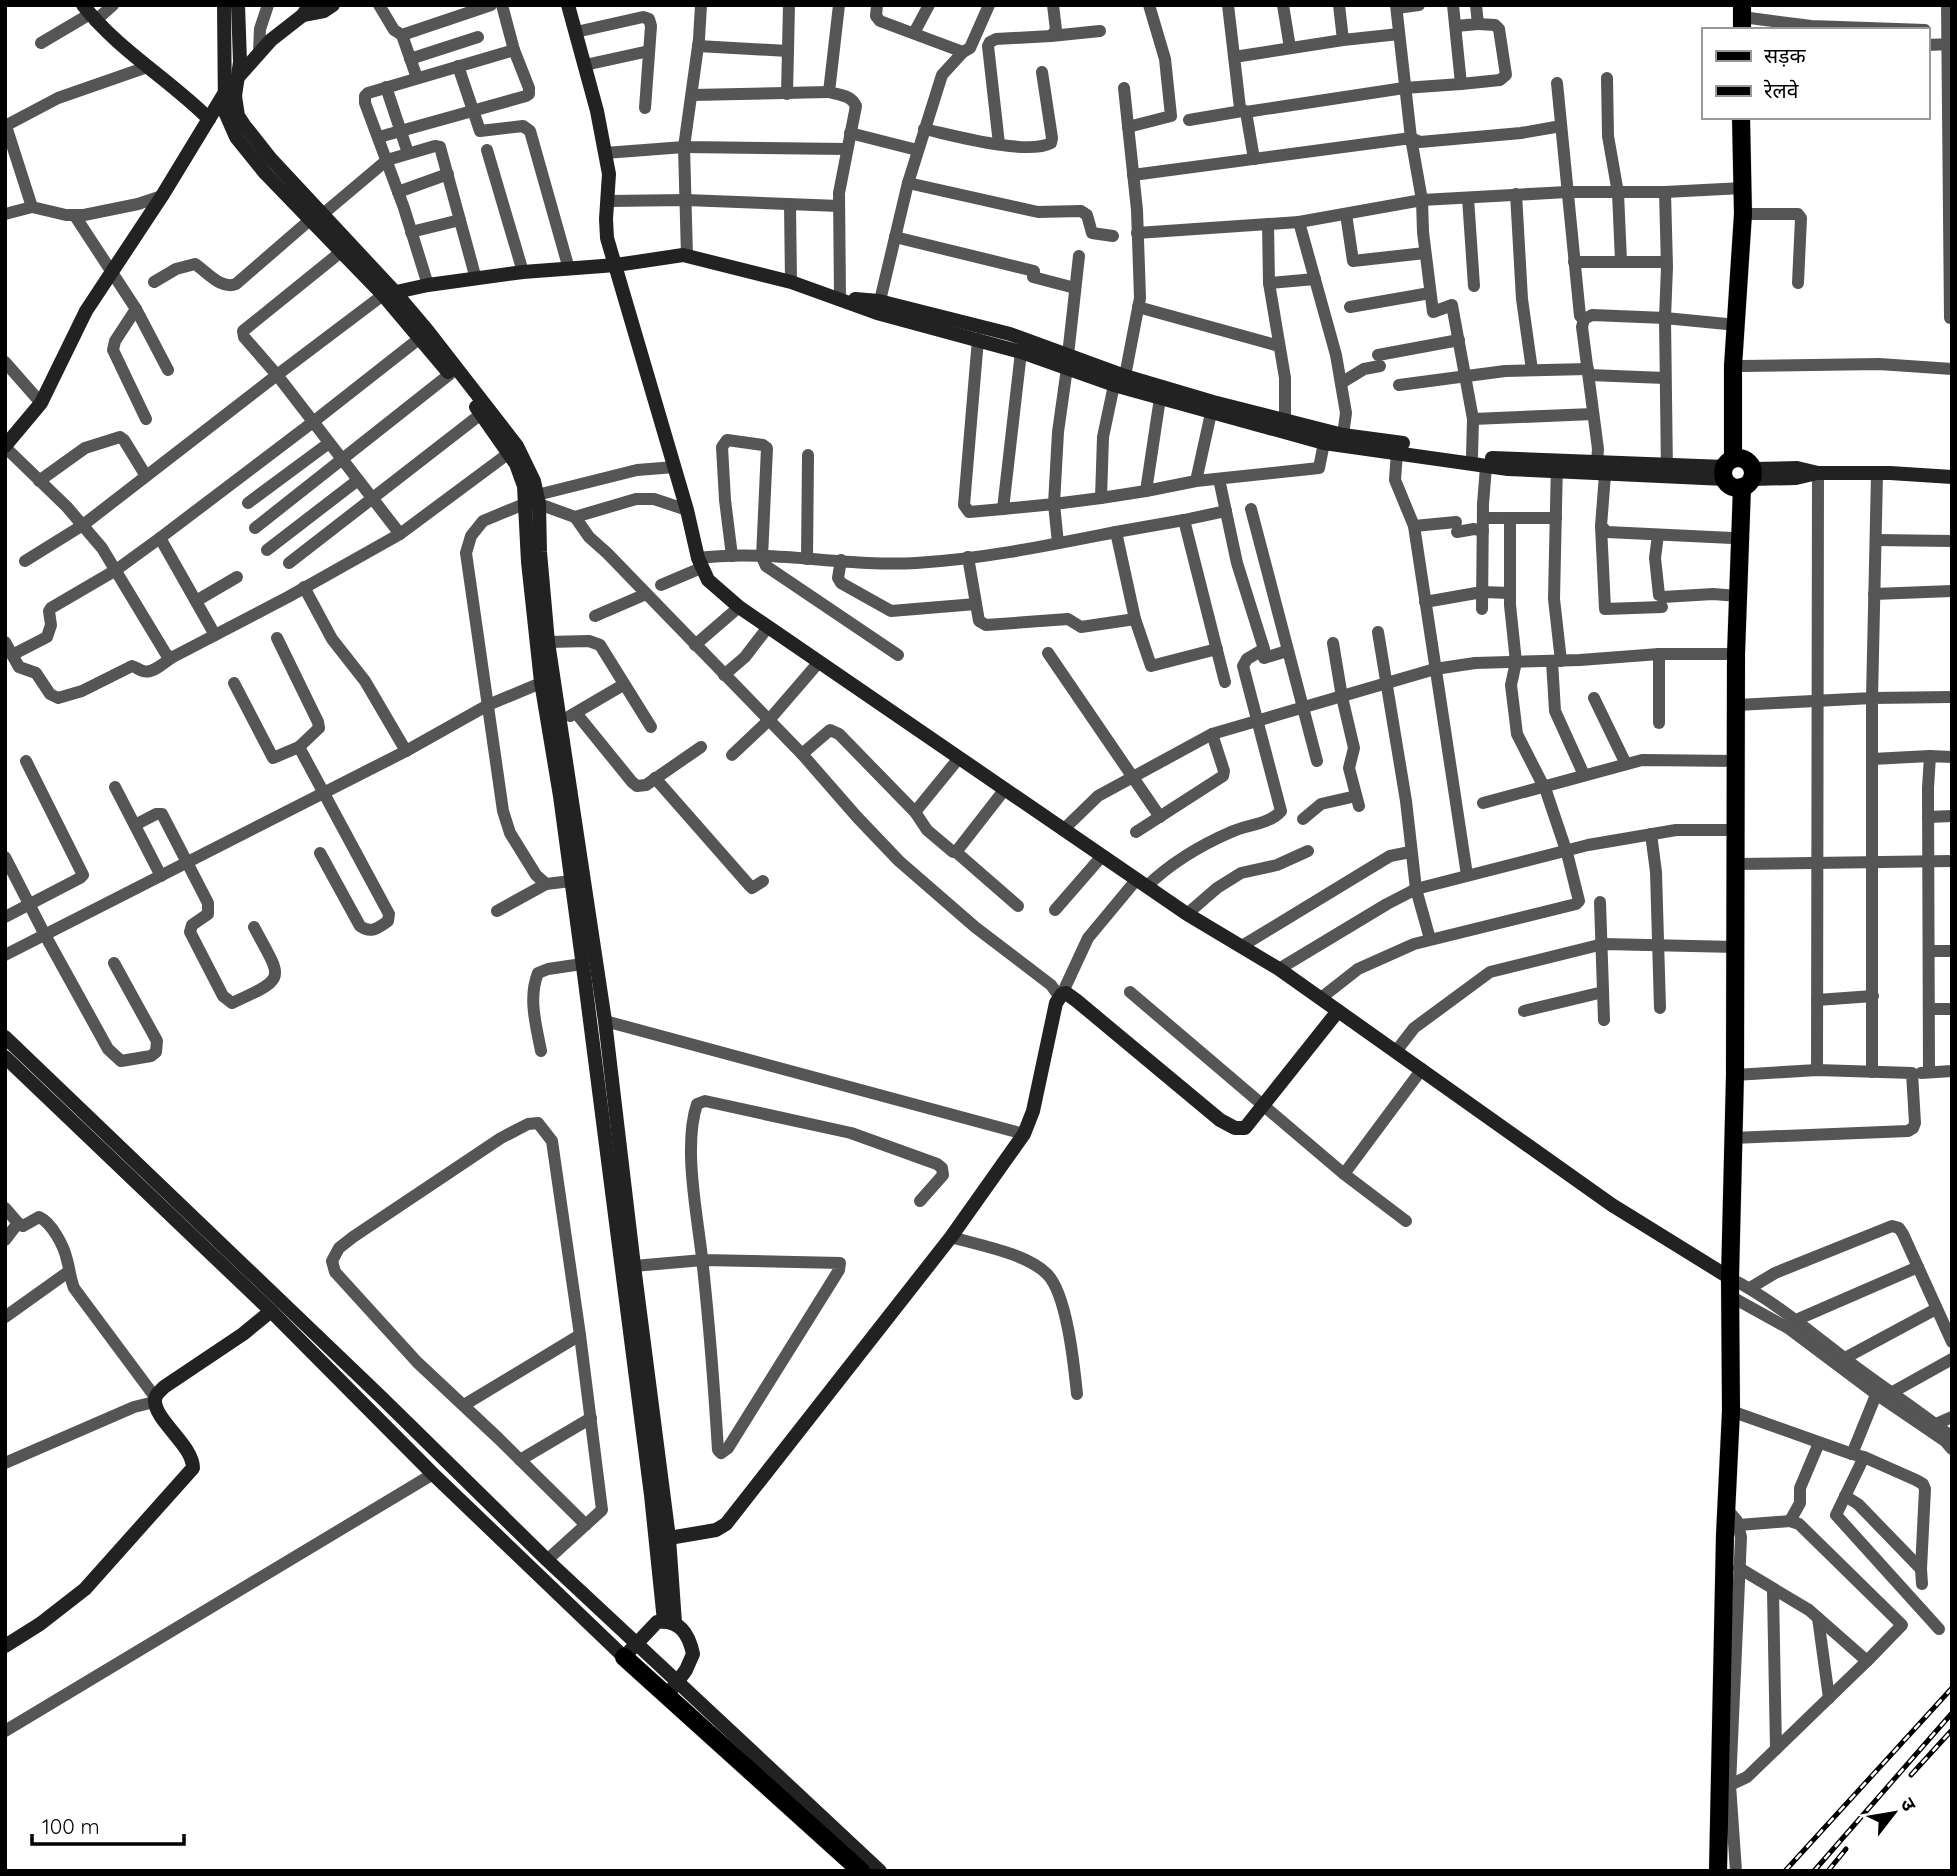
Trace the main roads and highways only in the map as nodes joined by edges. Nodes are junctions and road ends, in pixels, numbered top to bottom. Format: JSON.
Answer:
{"nodes":[{"id":1,"x":1741,"y":119,"type":"edge"},
{"id":2,"x":1737,"y":325,"type":"junction"},
{"id":3,"x":1738,"y":473,"type":"junction"},
{"id":4,"x":1738,"y":596,"type":"junction"},
{"id":5,"x":624,"y":1657,"type":"road end"},
{"id":6,"x":860,"y":1871,"type":"edge"},
{"id":7,"x":1718,"y":1871,"type":"edge"}],
"edges":[{"from":1,"to":2,"type":"main road"},
{"from":2,"to":3,"type":"main road"},
{"from":2,"to":3,"type":"main road"},
{"from":3,"to":4,"type":"main road"},
{"from":3,"to":4,"type":"main road"},
{"from":4,"to":7,"type":"main road"},
{"from":5,"to":6,"type":"main road"}]}
